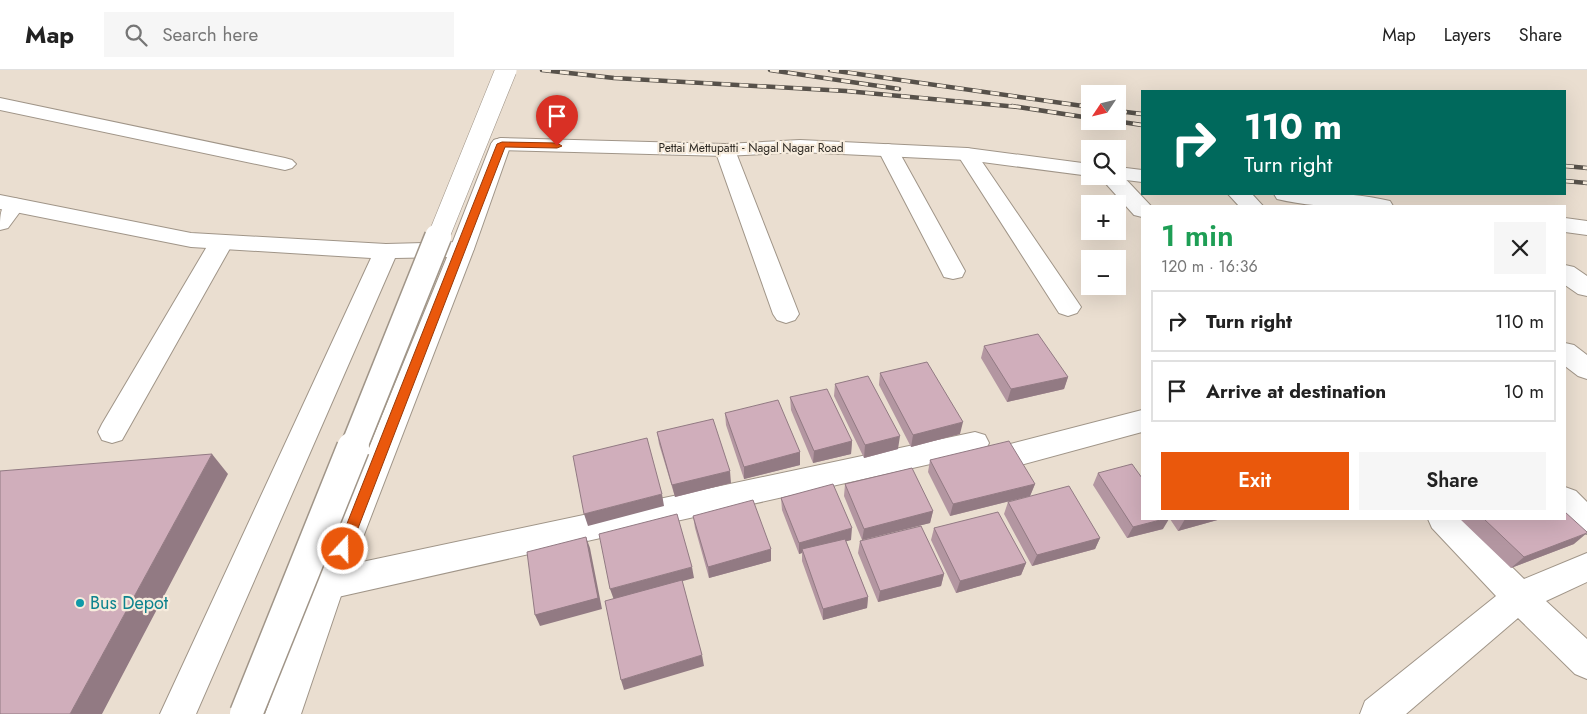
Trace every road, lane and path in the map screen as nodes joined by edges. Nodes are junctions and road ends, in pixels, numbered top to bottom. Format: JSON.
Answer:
{"nodes":[{"id":1,"x":506,"y":70,"type":"edge"},
{"id":2,"x":0,"y":104,"type":"edge"},
{"id":3,"x":725,"y":150,"type":"junction"},
{"id":4,"x":888,"y":150,"type":"junction"},
{"id":5,"x":967,"y":154,"type":"junction"},
{"id":6,"x":285,"y":164,"type":"dead end"},
{"id":7,"x":1081,"y":169,"type":"edge"},
{"id":8,"x":1126,"y":174,"type":"edge"},
{"id":9,"x":1141,"y":176,"type":"edge"},
{"id":10,"x":1118,"y":185,"type":"edge"},
{"id":11,"x":1240,"y":195,"type":"edge"},
{"id":12,"x":1293,"y":195,"type":"edge"},
{"id":13,"x":1251,"y":205,"type":"edge"},
{"id":14,"x":1373,"y":205,"type":"edge"},
{"id":15,"x":1141,"y":209,"type":"edge"},
{"id":16,"x":5,"y":210,"type":"edge"},
{"id":17,"x":1566,"y":225,"type":"edge"},
{"id":18,"x":1587,"y":228,"type":"edge"},
{"id":19,"x":220,"y":243,"type":"junction"},
{"id":20,"x":462,"y":249,"type":"junction"},
{"id":21,"x":386,"y":251,"type":"junction"},
{"id":22,"x":953,"y":271,"type":"dead end"},
{"id":23,"x":1566,"y":274,"type":"edge"},
{"id":24,"x":1587,"y":288,"type":"edge"},
{"id":25,"x":1068,"y":307,"type":"dead end"},
{"id":26,"x":786,"y":314,"type":"dead end"},
{"id":27,"x":1566,"y":353,"type":"edge"},
{"id":28,"x":1587,"y":369,"type":"edge"},
{"id":29,"x":1141,"y":421,"type":"edge"},
{"id":30,"x":112,"y":432,"type":"dead end"},
{"id":31,"x":1566,"y":501,"type":"edge"},
{"id":32,"x":1444,"y":520,"type":"edge"},
{"id":33,"x":1587,"y":521,"type":"edge"},
{"id":34,"x":1587,"y":567,"type":"edge"},
{"id":35,"x":329,"y":584,"type":"junction"},
{"id":36,"x":1519,"y":597,"type":"junction"},
{"id":37,"x":1587,"y":662,"type":"edge"},
{"id":38,"x":178,"y":714,"type":"edge"},
{"id":39,"x":246,"y":714,"type":"edge"},
{"id":40,"x":283,"y":714,"type":"edge"},
{"id":41,"x":1378,"y":714,"type":"edge"}],
"edges":[{"from":1,"to":39,"type":"main road","bridge":true},
{"from":2,"to":6,"type":"main road"},
{"from":3,"to":4,"type":"main road","name":"Pettai Mettupatti - Nagal Nagar Road"},
{"from":3,"to":20,"type":"main road","name":"Pettai Mettupatti - Nagal Nagar Road"},
{"from":3,"to":26,"type":"main road"},
{"from":4,"to":5,"type":"main road","name":"Pettai Mettupatti - Nagal Nagar Road"},
{"from":4,"to":22,"type":"main road"},
{"from":5,"to":7,"type":"main road","name":"Pettai Mettupatti - Nagal Nagar Road"},
{"from":5,"to":25,"type":"main road"},
{"from":8,"to":9,"type":"main road"},
{"from":10,"to":15,"type":"main road"},
{"from":11,"to":13,"type":"main road"},
{"from":12,"to":14,"type":"main road"},
{"from":16,"to":19,"type":"main road"},
{"from":17,"to":18,"type":"main road"},
{"from":19,"to":21,"type":"main road"},
{"from":19,"to":30,"type":"main road"},
{"from":20,"to":21,"type":"main road"},
{"from":20,"to":35,"type":"main road"},
{"from":21,"to":38,"type":"main road"},
{"from":23,"to":24,"type":"main road"},
{"from":27,"to":28,"type":"main road"},
{"from":29,"to":35,"type":"main road"},
{"from":31,"to":33,"type":"main road"},
{"from":32,"to":36,"type":"main road"},
{"from":34,"to":36,"type":"main road"},
{"from":35,"to":40,"type":"main road"},
{"from":36,"to":37,"type":"main road"},
{"from":36,"to":41,"type":"main road"}]}
